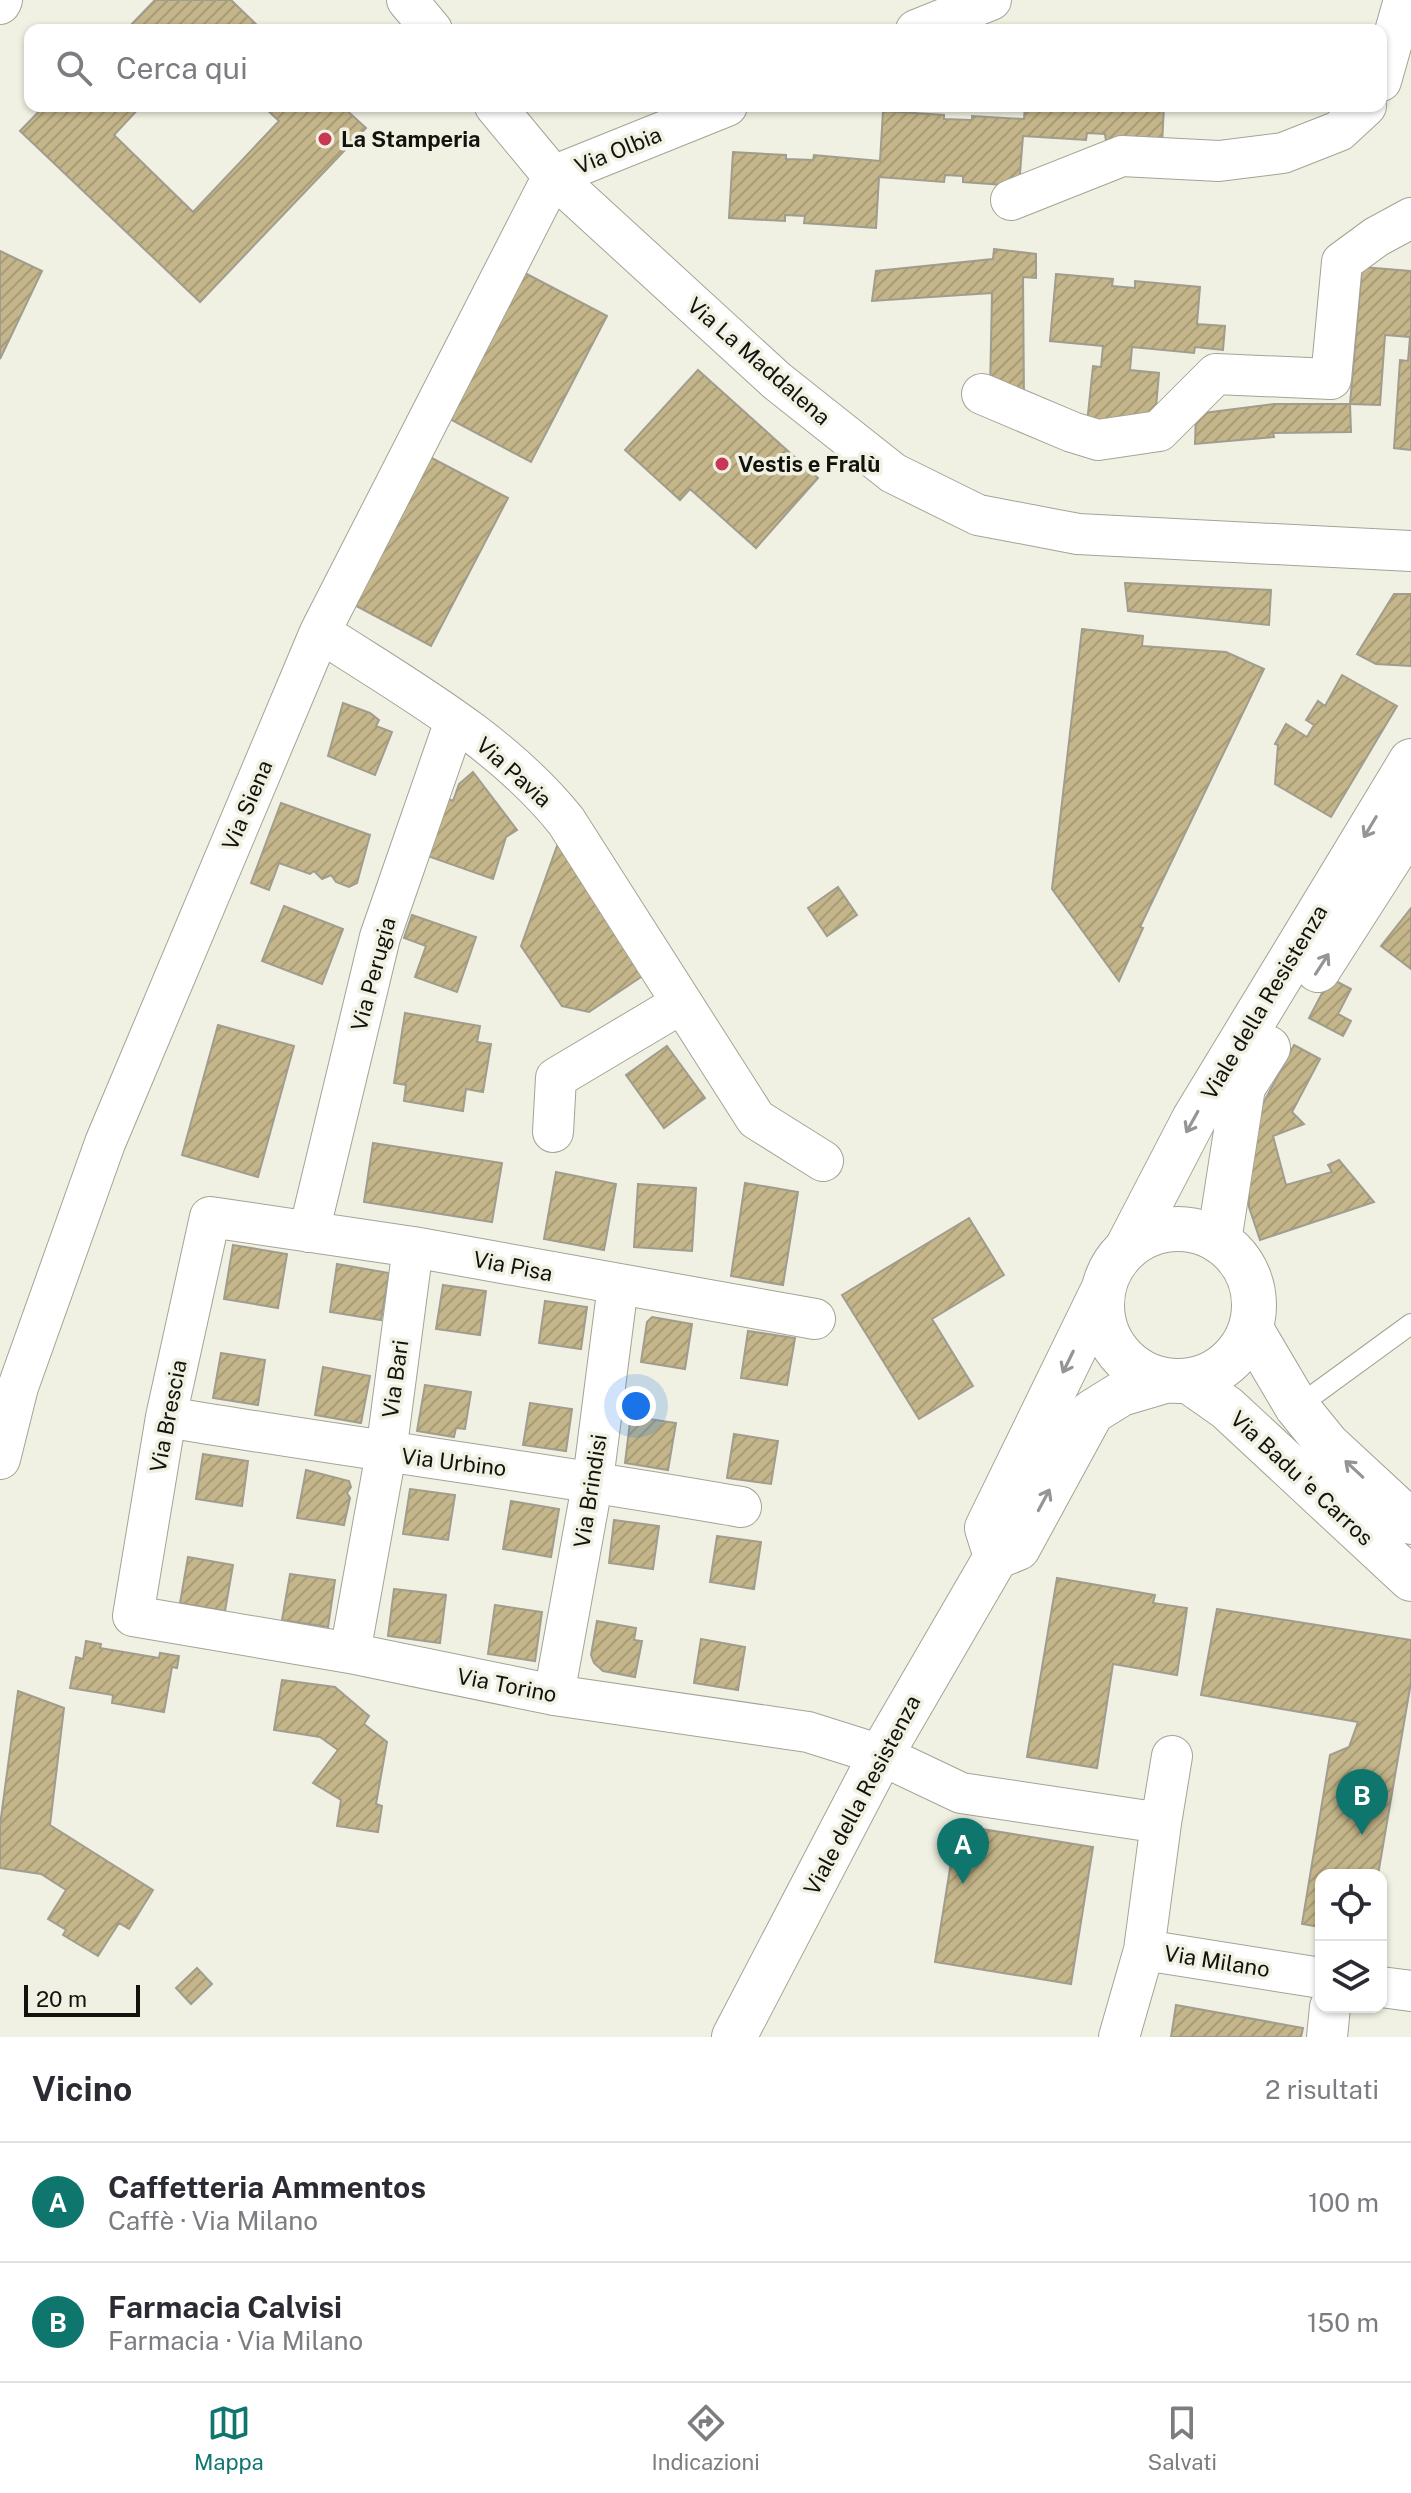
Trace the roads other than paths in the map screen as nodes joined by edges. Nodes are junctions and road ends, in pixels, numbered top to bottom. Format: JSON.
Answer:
{"nodes":[{"id":1,"x":407,"y":0,"type":"edge"},
{"id":2,"x":991,"y":0,"type":"edge"},
{"id":3,"x":1404,"y":0,"type":"edge"},
{"id":4,"x":427,"y":24,"type":"edge"},
{"id":5,"x":931,"y":24,"type":"edge"},
{"id":6,"x":1387,"y":60,"type":"edge"},
{"id":7,"x":500,"y":112,"type":"edge"},
{"id":8,"x":712,"y":112,"type":"edge"},
{"id":9,"x":1360,"y":112,"type":"edge"},
{"id":10,"x":553,"y":176,"type":"junction"},
{"id":11,"x":1011,"y":200,"type":"dead end"},
{"id":12,"x":1411,"y":218,"type":"edge"},
{"id":13,"x":982,"y":394,"type":"dead end"},
{"id":14,"x":1411,"y":551,"type":"edge"},
{"id":15,"x":320,"y":632,"type":"junction"},
{"id":16,"x":455,"y":721,"type":"junction"},
{"id":17,"x":1411,"y":761,"type":"edge"},
{"id":18,"x":1411,"y":825,"type":"edge"},
{"id":19,"x":682,"y":1003,"type":"junction"},
{"id":20,"x":553,"y":1132,"type":"dead end"},
{"id":21,"x":823,"y":1161,"type":"dead end"},
{"id":22,"x":210,"y":1217,"type":"joint"},
{"id":23,"x":309,"y":1232,"type":"junction"},
{"id":24,"x":1219,"y":1241,"type":"junction"},
{"id":25,"x":413,"y":1247,"type":"junction"},
{"id":26,"x":1127,"y":1248,"type":"junction"},
{"id":27,"x":618,"y":1285,"type":"junction"},
{"id":28,"x":1102,"y":1292,"type":"junction"},
{"id":29,"x":815,"y":1319,"type":"dead end"},
{"id":30,"x":1411,"y":1324,"type":"edge"},
{"id":31,"x":1251,"y":1329,"type":"junction"},
{"id":32,"x":1178,"y":1381,"type":"junction"},
{"id":33,"x":1297,"y":1407,"type":"junction"},
{"id":34,"x":166,"y":1417,"type":"junction"},
{"id":35,"x":386,"y":1453,"type":"junction"},
{"id":36,"x":0,"y":1459,"type":"edge"},
{"id":37,"x":593,"y":1480,"type":"junction"},
{"id":38,"x":741,"y":1507,"type":"dead end"},
{"id":39,"x":1411,"y":1522,"type":"edge"},
{"id":40,"x":996,"y":1557,"type":"junction"},
{"id":41,"x":1411,"y":1579,"type":"edge"},
{"id":42,"x":133,"y":1616,"type":"joint"},
{"id":43,"x":350,"y":1653,"type":"junction"},
{"id":44,"x":554,"y":1695,"type":"junction"},
{"id":45,"x":881,"y":1755,"type":"junction"},
{"id":46,"x":1172,"y":1756,"type":"dead end"},
{"id":47,"x":1161,"y":1823,"type":"junction"},
{"id":48,"x":1144,"y":1950,"type":"junction"},
{"id":49,"x":1315,"y":1977,"type":"edge"},
{"id":50,"x":1387,"y":1988,"type":"edge"},
{"id":51,"x":1411,"y":1991,"type":"edge"},
{"id":52,"x":1329,"y":2013,"type":"edge"},
{"id":53,"x":734,"y":2037,"type":"edge"},
{"id":54,"x":1119,"y":2037,"type":"edge"},
{"id":55,"x":1327,"y":2037,"type":"edge"}],
"edges":[{"from":1,"to":4,"type":"street"},
{"from":2,"to":5,"type":"street"},
{"from":3,"to":6,"type":"street"},
{"from":7,"to":10,"type":"street","name":"Via La Maddalena"},
{"from":8,"to":10,"type":"street","name":"Via Olbia"},
{"from":9,"to":11,"type":"street"},
{"from":10,"to":14,"type":"street","name":"Via La Maddalena"},
{"from":10,"to":15,"type":"street","name":"Via Siena"},
{"from":12,"to":13,"type":"street"},
{"from":15,"to":16,"type":"street","name":"Via Pavia"},
{"from":15,"to":36,"type":"street","name":"Via Siena"},
{"from":16,"to":19,"type":"street","name":"Via Pavia"},
{"from":16,"to":23,"type":"street","name":"Via Perugia"},
{"from":17,"to":26,"type":"main road","name":"Viale della Resistenza","one_way":true},
{"from":24,"to":18,"type":"main road","name":"Viale della Resistenza","one_way":true},
{"from":19,"to":20,"type":"street"},
{"from":19,"to":21,"type":"street","name":"Via Pavia"},
{"from":22,"to":23,"type":"street","name":"Via Pisa"},
{"from":22,"to":34,"type":"street","name":"Via Brescia"},
{"from":23,"to":25,"type":"street","name":"Via Pisa"},
{"from":24,"to":26,"type":"main road"},
{"from":24,"to":31,"type":"main road"},
{"from":25,"to":27,"type":"street","name":"Via Pisa"},
{"from":25,"to":35,"type":"street","name":"Via Bari"},
{"from":26,"to":28,"type":"main road"},
{"from":27,"to":29,"type":"street","name":"Via Pisa"},
{"from":27,"to":37,"type":"street","name":"Via Brindisi"},
{"from":28,"to":32,"type":"main road"},
{"from":28,"to":40,"type":"main road","one_way":true},
{"from":30,"to":33,"type":"lane"},
{"from":31,"to":32,"type":"main road"},
{"from":31,"to":33,"type":"main road","name":"Via Badu 'e Carros"},
{"from":40,"to":32,"type":"main road","name":"Viale della Resistenza","one_way":true},
{"from":32,"to":41,"type":"main road","name":"Via Badu 'e Carros"},
{"from":39,"to":33,"type":"main road","name":"Via Badu 'e Carros","one_way":true},
{"from":34,"to":35,"type":"street","name":"Via Urbino"},
{"from":34,"to":42,"type":"street","name":"Via Brescia"},
{"from":35,"to":37,"type":"street","name":"Via Urbino"},
{"from":35,"to":43,"type":"street","name":"Via Bari"},
{"from":37,"to":38,"type":"street","name":"Via Urbino"},
{"from":37,"to":44,"type":"street","name":"Via Brindisi"},
{"from":40,"to":45,"type":"main road","name":"Viale della Resistenza"},
{"from":42,"to":43,"type":"street","name":"Via Torino"},
{"from":43,"to":44,"type":"street","name":"Via Torino"},
{"from":44,"to":45,"type":"street","name":"Via Torino"},
{"from":45,"to":47,"type":"street"},
{"from":45,"to":53,"type":"main road","name":"Viale della Resistenza"},
{"from":46,"to":47,"type":"street","name":"Via Milano"},
{"from":47,"to":48,"type":"street","name":"Via Milano"},
{"from":48,"to":49,"type":"street","name":"Via Milano"},
{"from":48,"to":54,"type":"street"},
{"from":50,"to":51,"type":"street"},
{"from":52,"to":55,"type":"street"}]}
